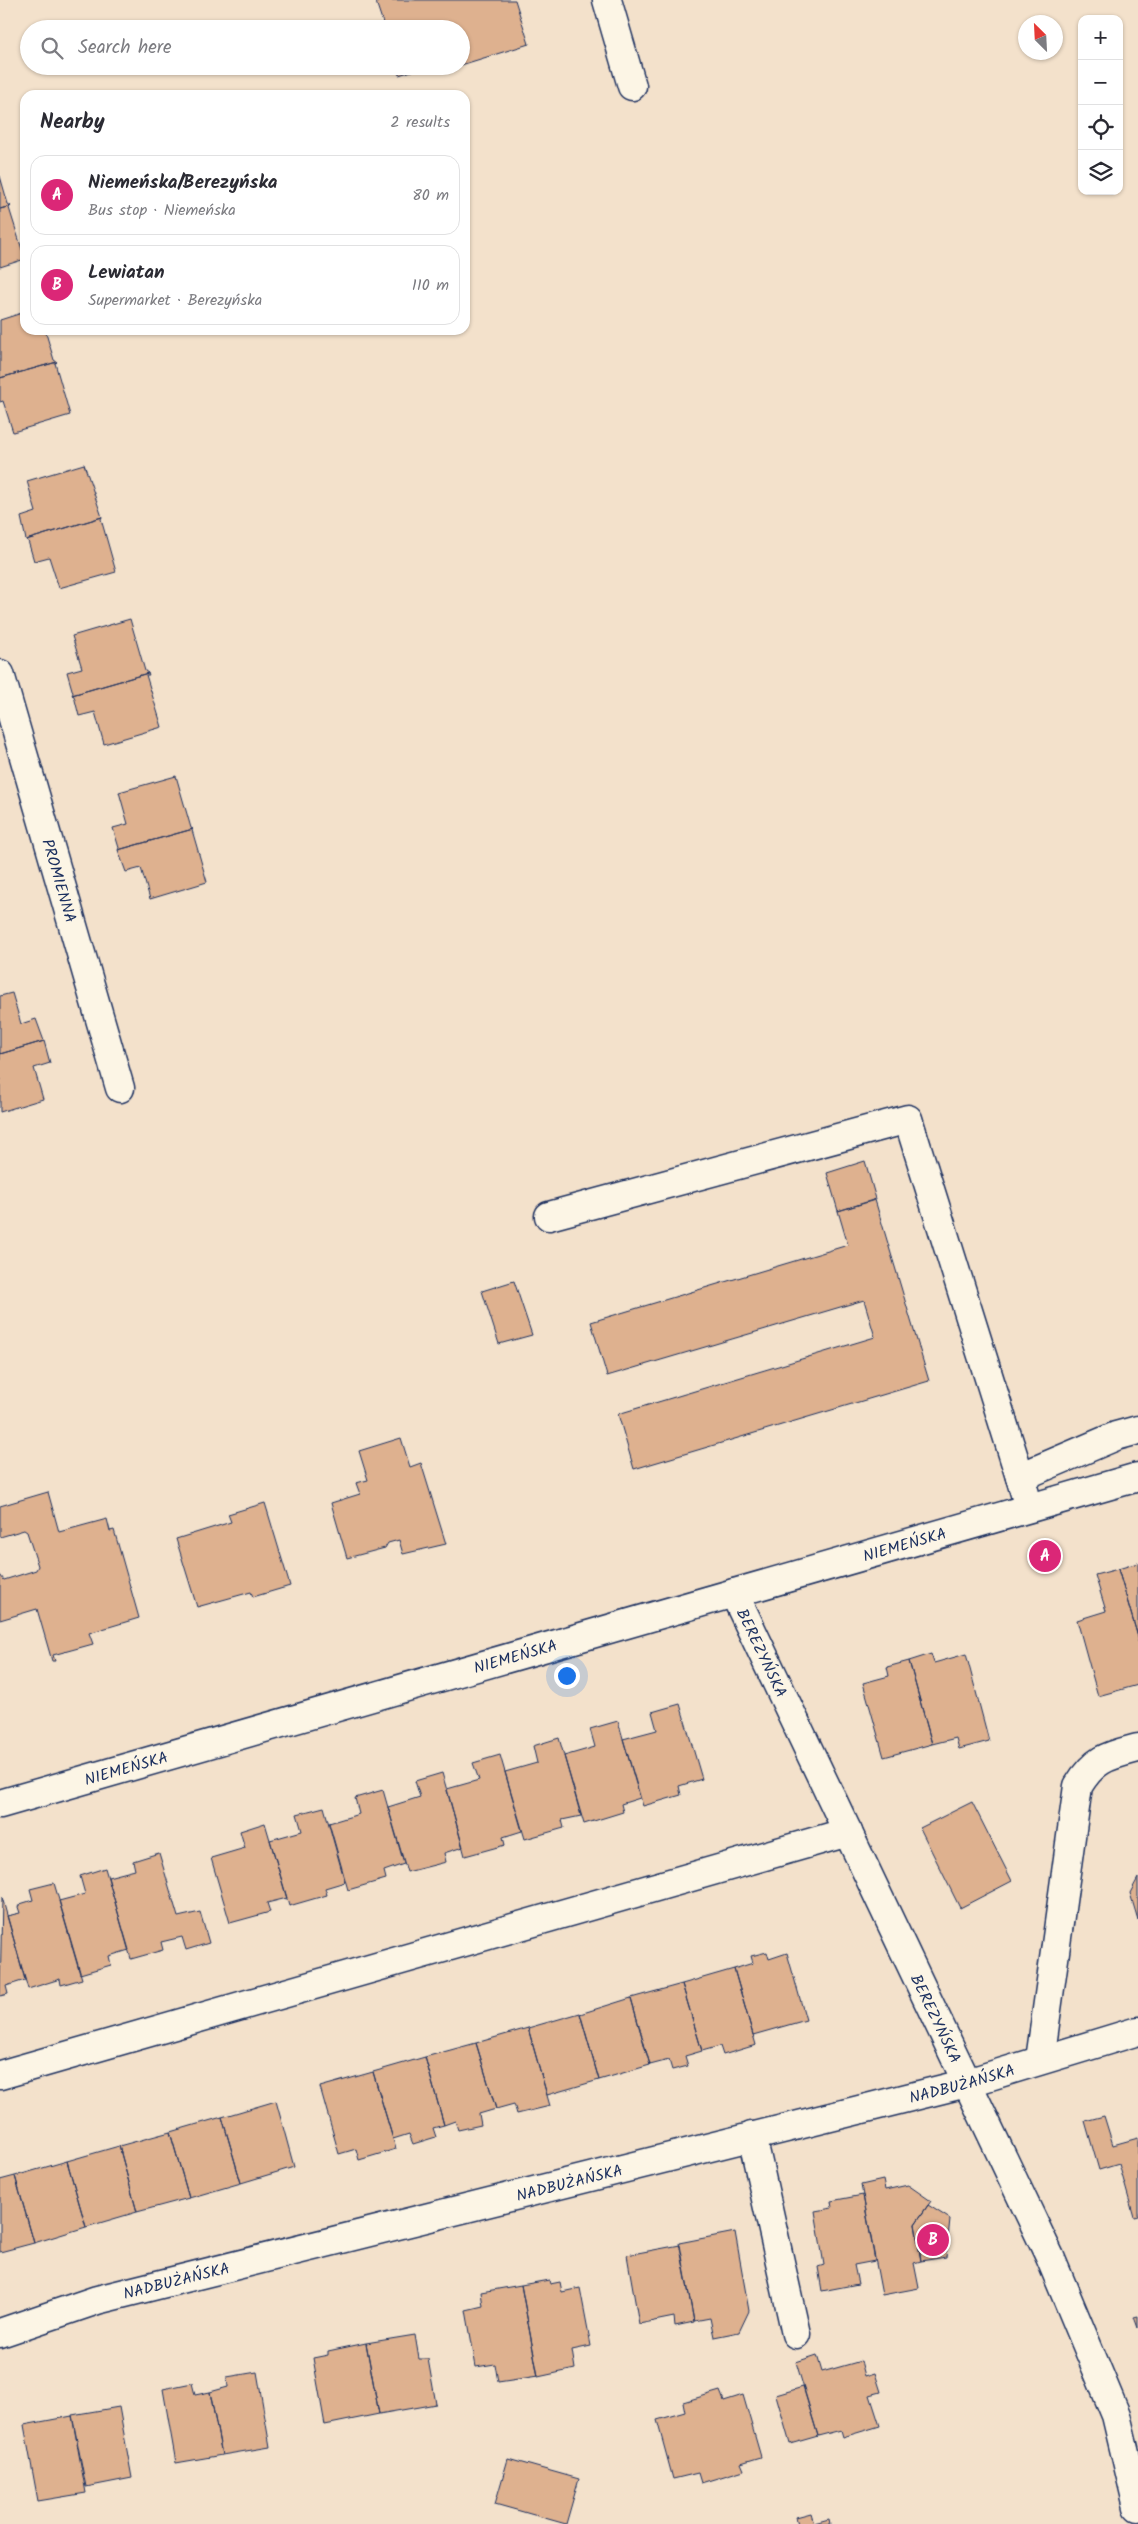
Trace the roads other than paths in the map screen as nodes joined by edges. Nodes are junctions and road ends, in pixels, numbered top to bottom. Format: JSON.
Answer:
{"nodes":[{"id":1,"x":607,"y":0,"type":"edge"},
{"id":2,"x":632,"y":86,"type":"dead end"},
{"id":3,"x":0,"y":674,"type":"edge"},
{"id":4,"x":120,"y":1088,"type":"dead end"},
{"id":5,"x":549,"y":1216,"type":"dead end"},
{"id":6,"x":1138,"y":1430,"type":"edge"},
{"id":7,"x":1138,"y":1477,"type":"edge"},
{"id":8,"x":1020,"y":1478,"type":"junction"},
{"id":9,"x":1030,"y":1509,"type":"junction"},
{"id":10,"x":734,"y":1593,"type":"junction"},
{"id":11,"x":1138,"y":1748,"type":"edge"},
{"id":12,"x":0,"y":1804,"type":"edge"},
{"id":13,"x":848,"y":1832,"type":"junction"},
{"id":14,"x":1138,"y":2031,"type":"edge"},
{"id":15,"x":1040,"y":2060,"type":"junction"},
{"id":16,"x":0,"y":2075,"type":"edge"},
{"id":17,"x":967,"y":2083,"type":"junction"},
{"id":18,"x":752,"y":2136,"type":"junction"},
{"id":19,"x":0,"y":2333,"type":"edge"},
{"id":20,"x":796,"y":2334,"type":"dead end"},
{"id":21,"x":1138,"y":2507,"type":"edge"}],
"edges":[{"from":1,"to":2,"type":"street"},
{"from":3,"to":4,"type":"street","name":"PROMIENNA"},
{"from":5,"to":8,"type":"street"},
{"from":6,"to":8,"type":"street"},
{"from":7,"to":9,"type":"street","name":"NIEMEŃSKA"},
{"from":8,"to":9,"type":"street"},
{"from":9,"to":10,"type":"street","name":"NIEMEŃSKA"},
{"from":10,"to":12,"type":"street","name":"NIEMEŃSKA"},
{"from":10,"to":13,"type":"street","name":"BEREZYŃSKA"},
{"from":11,"to":15,"type":"street"},
{"from":13,"to":16,"type":"street"},
{"from":13,"to":17,"type":"street","name":"BEREZYŃSKA"},
{"from":14,"to":15,"type":"street","name":"NADBUŻAŃSKA"},
{"from":15,"to":17,"type":"street","name":"NADBUŻAŃSKA"},
{"from":17,"to":18,"type":"street","name":"NADBUŻAŃSKA"},
{"from":17,"to":21,"type":"street","name":"BEREZYŃSKA"},
{"from":18,"to":19,"type":"street","name":"NADBUŻAŃSKA"},
{"from":18,"to":20,"type":"street"}]}
